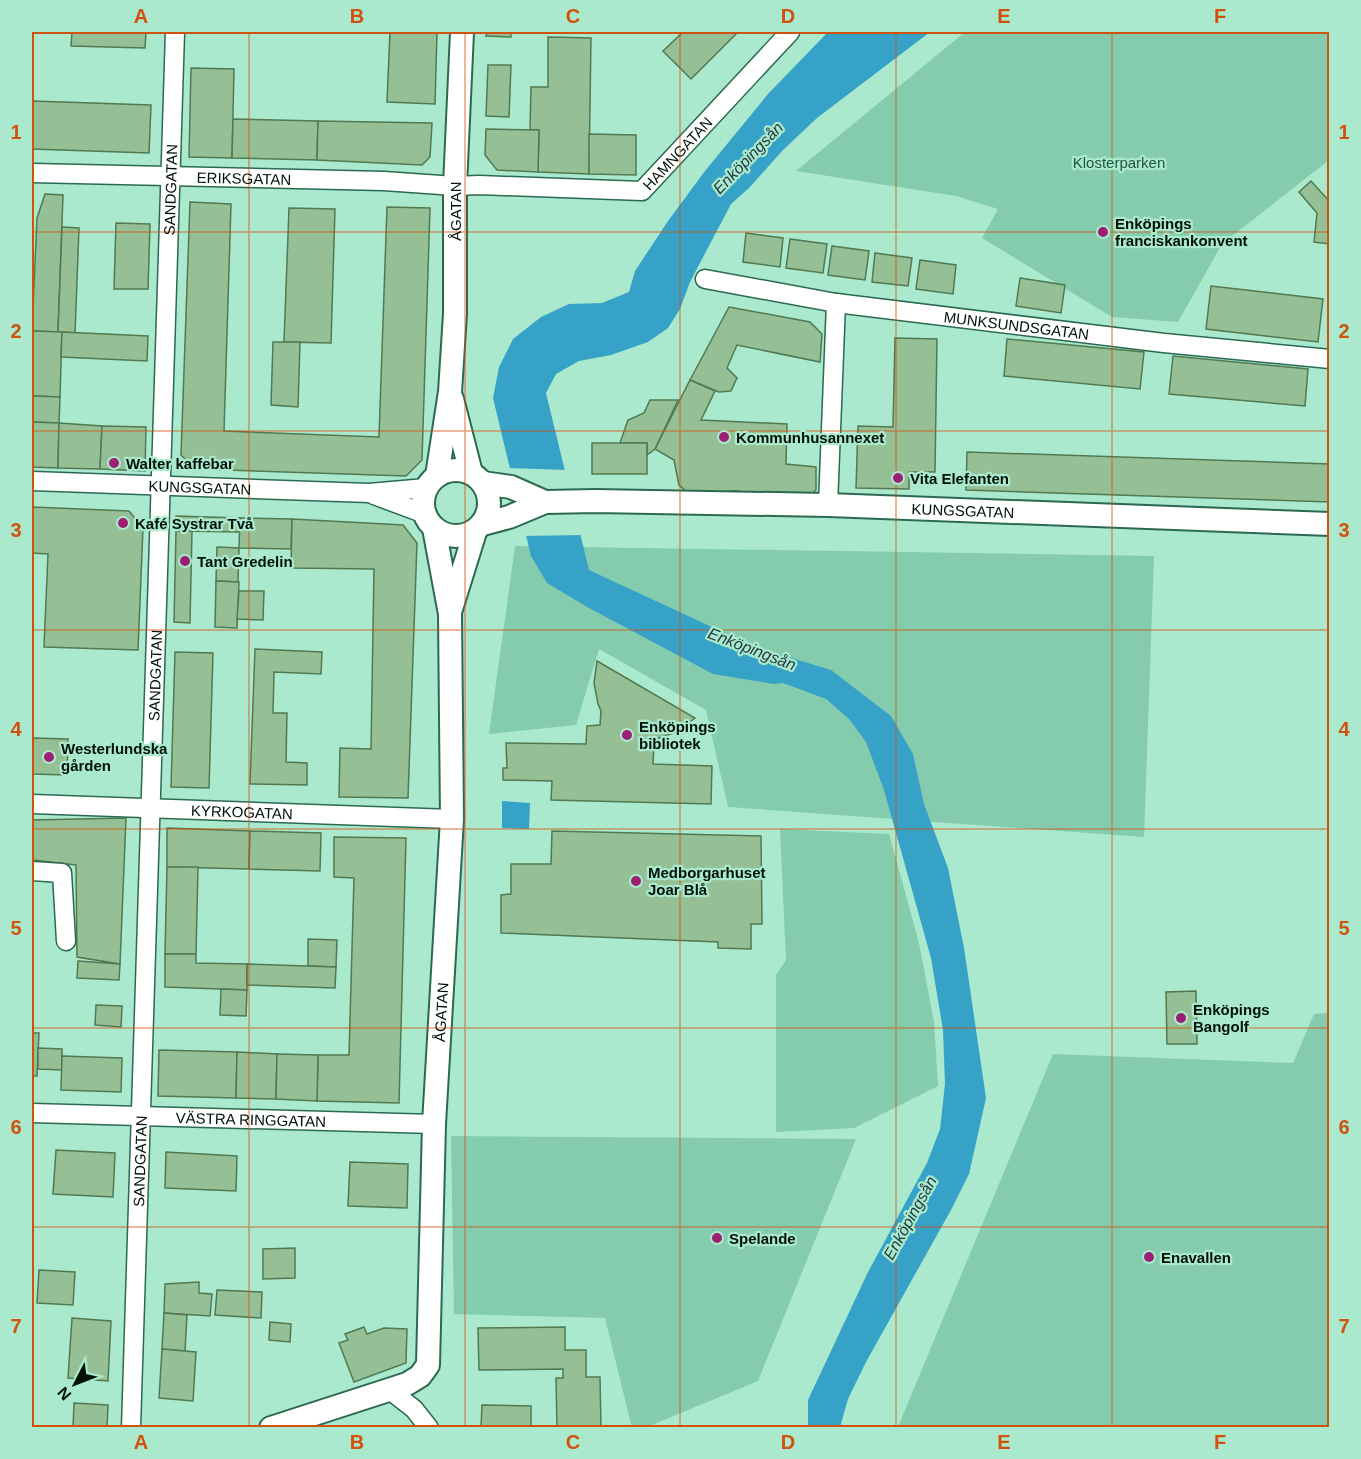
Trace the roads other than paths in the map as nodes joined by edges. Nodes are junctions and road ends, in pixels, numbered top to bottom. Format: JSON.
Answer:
{"nodes":[{"id":1,"x":176,"y":32,"type":"edge"},
{"id":2,"x":462,"y":32,"type":"edge"},
{"id":3,"x":790,"y":32,"type":"edge"},
{"id":4,"x":32,"y":173,"type":"edge"},
{"id":5,"x":170,"y":176,"type":"junction"},
{"id":6,"x":455,"y":186,"type":"junction"},
{"id":7,"x":705,"y":279,"type":"dead end"},
{"id":8,"x":836,"y":303,"type":"junction"},
{"id":9,"x":1329,"y":359,"type":"edge"},
{"id":10,"x":450,"y":392,"type":"junction"},
{"id":11,"x":477,"y":478,"type":"junction"},
{"id":12,"x":32,"y":481,"type":"edge"},
{"id":13,"x":432,"y":482,"type":"junction"},
{"id":14,"x":162,"y":485,"type":"junction"},
{"id":15,"x":369,"y":493,"type":"junction"},
{"id":16,"x":545,"y":502,"type":"junction"},
{"id":17,"x":828,"y":505,"type":"junction"},
{"id":18,"x":429,"y":521,"type":"junction"},
{"id":19,"x":1329,"y":524,"type":"edge"},
{"id":20,"x":479,"y":528,"type":"junction"},
{"id":21,"x":450,"y":614,"type":"junction"},
{"id":22,"x":32,"y":804,"type":"edge"},
{"id":23,"x":152,"y":809,"type":"junction"},
{"id":24,"x":452,"y":819,"type":"junction"},
{"id":25,"x":32,"y":871,"type":"edge"},
{"id":26,"x":66,"y":941,"type":"dead end"},
{"id":27,"x":32,"y":1113,"type":"edge"},
{"id":28,"x":141,"y":1117,"type":"junction"},
{"id":29,"x":434,"y":1124,"type":"junction"},
{"id":30,"x":391,"y":1391,"type":"junction"},
{"id":31,"x":131,"y":1428,"type":"edge"},
{"id":32,"x":271,"y":1428,"type":"edge"},
{"id":33,"x":429,"y":1428,"type":"edge"}],
"edges":[{"from":1,"to":5,"type":"street","name":"SANDGATAN"},
{"from":2,"to":6,"type":"street","name":"ÅGATAN"},
{"from":3,"to":6,"type":"street","name":"HAMNGATAN"},
{"from":4,"to":5,"type":"street","name":"ERIKSGATAN"},
{"from":5,"to":6,"type":"street","name":"ERIKSGATAN"},
{"from":5,"to":14,"type":"street","name":"SANDGATAN"},
{"from":6,"to":10,"type":"street","name":"ÅGATAN"},
{"from":7,"to":8,"type":"street","name":"MUNKSUNDSGATAN"},
{"from":8,"to":9,"type":"street","name":"MUNKSUNDSGATAN"},
{"from":8,"to":17,"type":"street"},
{"from":10,"to":11,"type":"street","name":"ÅGATAN"},
{"from":10,"to":13,"type":"street","name":"ÅGATAN"},
{"from":11,"to":13,"type":"street"},
{"from":11,"to":16,"type":"street"},
{"from":11,"to":20,"type":"street","name":"ÅGATAN"},
{"from":12,"to":14,"type":"street","name":"KUNGSGATAN"},
{"from":13,"to":15,"type":"street","name":"KUNGSGATAN"},
{"from":13,"to":18,"type":"street","name":"ÅGATAN"},
{"from":14,"to":15,"type":"street","name":"KUNGSGATAN"},
{"from":14,"to":23,"type":"street","name":"SANDGATAN"},
{"from":15,"to":18,"type":"street","name":"KUNGSGATAN"},
{"from":16,"to":17,"type":"street","name":"KUNGSGATAN"},
{"from":16,"to":20,"type":"street"},
{"from":17,"to":19,"type":"street","name":"KUNGSGATAN"},
{"from":18,"to":20,"type":"street"},
{"from":18,"to":21,"type":"street","name":"ÅGATAN"},
{"from":20,"to":21,"type":"street","name":"ÅGATAN"},
{"from":21,"to":24,"type":"street","name":"ÅGATAN"},
{"from":22,"to":23,"type":"street","name":"KYRKOGATAN"},
{"from":23,"to":24,"type":"street","name":"KYRKOGATAN"},
{"from":23,"to":28,"type":"street","name":"SANDGATAN"},
{"from":24,"to":29,"type":"street","name":"ÅGATAN"},
{"from":25,"to":26,"type":"street"},
{"from":27,"to":28,"type":"street","name":"VÄSTRA RINGGATAN"},
{"from":28,"to":29,"type":"street","name":"VÄSTRA RINGGATAN"},
{"from":28,"to":31,"type":"street","name":"SANDGATAN"},
{"from":29,"to":30,"type":"street","name":"ÅGATAN"},
{"from":30,"to":32,"type":"street"},
{"from":30,"to":33,"type":"street"}]}
